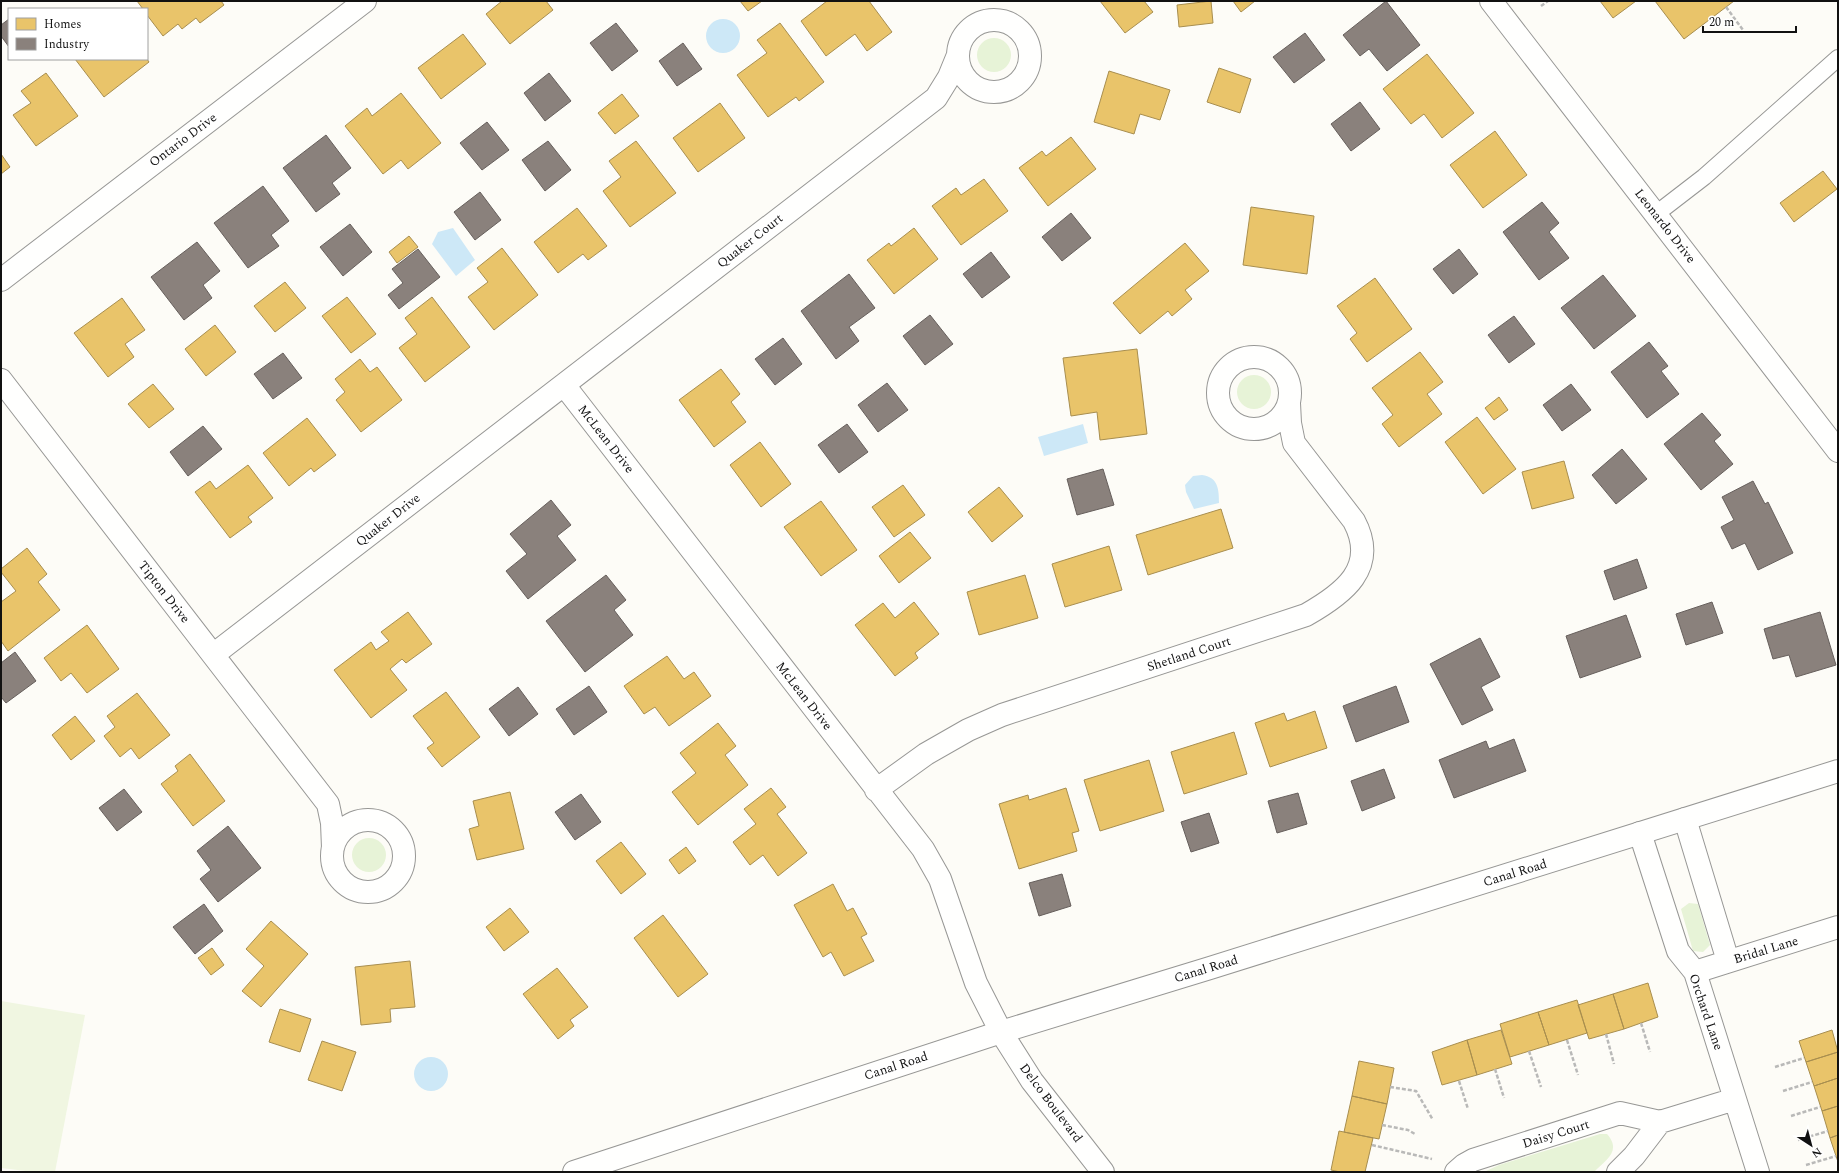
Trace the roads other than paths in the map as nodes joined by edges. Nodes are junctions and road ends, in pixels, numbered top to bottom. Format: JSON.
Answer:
{"nodes":[{"id":1,"x":365,"y":1,"type":"edge"},
{"id":2,"x":1491,"y":1,"type":"edge"},
{"id":3,"x":958,"y":55,"type":"junction"},
{"id":4,"x":1838,"y":58,"type":"edge"},
{"id":5,"x":982,"y":91,"type":"junction"},
{"id":6,"x":936,"y":98,"type":"junction"},
{"id":7,"x":1656,"y":214,"type":"junction"},
{"id":8,"x":1,"y":280,"type":"edge"},
{"id":9,"x":1,"y":380,"type":"edge"},
{"id":10,"x":564,"y":385,"type":"junction"},
{"id":11,"x":1289,"y":403,"type":"junction"},
{"id":12,"x":1256,"y":430,"type":"junction"},
{"id":13,"x":1294,"y":443,"type":"junction"},
{"id":14,"x":1838,"y":451,"type":"edge"},
{"id":15,"x":213,"y":655,"type":"junction"},
{"id":16,"x":1838,"y":771,"type":"edge"},
{"id":17,"x":876,"y":790,"type":"junction"},
{"id":18,"x":328,"y":804,"type":"junction"},
{"id":19,"x":370,"y":819,"type":"junction"},
{"id":20,"x":1685,"y":819,"type":"junction"},
{"id":21,"x":1640,"y":833,"type":"junction"},
{"id":22,"x":333,"y":848,"type":"junction"},
{"id":23,"x":1838,"y":927,"type":"edge"},
{"id":24,"x":1728,"y":961,"type":"junction"},
{"id":25,"x":1695,"y":972,"type":"junction"},
{"id":26,"x":1001,"y":1032,"type":"junction"},
{"id":27,"x":1735,"y":1099,"type":"junction"},
{"id":28,"x":1660,"y":1122,"type":"junction"},
{"id":29,"x":574,"y":1172,"type":"edge"},
{"id":30,"x":1103,"y":1172,"type":"edge"},
{"id":31,"x":1456,"y":1172,"type":"edge"},
{"id":32,"x":1618,"y":1172,"type":"edge"},
{"id":33,"x":1758,"y":1172,"type":"edge"}],
"edges":[{"from":1,"to":8,"type":"street","name":"Ontario Drive"},
{"from":2,"to":7,"type":"street","name":"Leonardo Drive"},
{"from":3,"to":5,"type":"street"},
{"from":3,"to":5,"type":"street","name":"Quaker Court"},
{"from":3,"to":6,"type":"street","name":"Quaker Court"},
{"from":4,"to":7,"type":"lane"},
{"from":5,"to":6,"type":"street","name":"Quaker Court"},
{"from":6,"to":10,"type":"street","name":"Quaker Court"},
{"from":7,"to":14,"type":"street","name":"Leonardo Drive"},
{"from":9,"to":15,"type":"street","name":"Tipton Drive"},
{"from":10,"to":15,"type":"street","name":"Quaker Drive"},
{"from":10,"to":17,"type":"street","name":"McLean Drive"},
{"from":11,"to":12,"type":"street"},
{"from":11,"to":12,"type":"street","name":"Shetland Court"},
{"from":11,"to":13,"type":"street","name":"Shetland Court"},
{"from":12,"to":13,"type":"street","name":"Shetland Court"},
{"from":13,"to":17,"type":"street","name":"Shetland Court"},
{"from":15,"to":18,"type":"street","name":"Tipton Drive"},
{"from":16,"to":20,"type":"street","name":"Canal Road"},
{"from":17,"to":26,"type":"street","name":"McLean Drive"},
{"from":18,"to":19,"type":"street","name":"Tipton Drive"},
{"from":18,"to":22,"type":"street","name":"Tipton Drive"},
{"from":19,"to":22,"type":"street"},
{"from":19,"to":22,"type":"street","name":"Tipton Drive"},
{"from":20,"to":21,"type":"street","name":"Canal Road"},
{"from":20,"to":24,"type":"street"},
{"from":21,"to":25,"type":"street","name":"Orchard Lane"},
{"from":21,"to":26,"type":"street","name":"Canal Road"},
{"from":23,"to":24,"type":"street","name":"Bridal Lane"},
{"from":24,"to":25,"type":"street","name":"Bridal Lane"},
{"from":25,"to":27,"type":"street","name":"Orchard Lane"},
{"from":26,"to":29,"type":"street","name":"Canal Road"},
{"from":26,"to":30,"type":"street","name":"Delco Boulevard"},
{"from":27,"to":28,"type":"street","name":"Daisy Court"},
{"from":27,"to":33,"type":"street","name":"Orchard Lane"},
{"from":28,"to":31,"type":"street","name":"Daisy Court"},
{"from":28,"to":32,"type":"street"}]}
